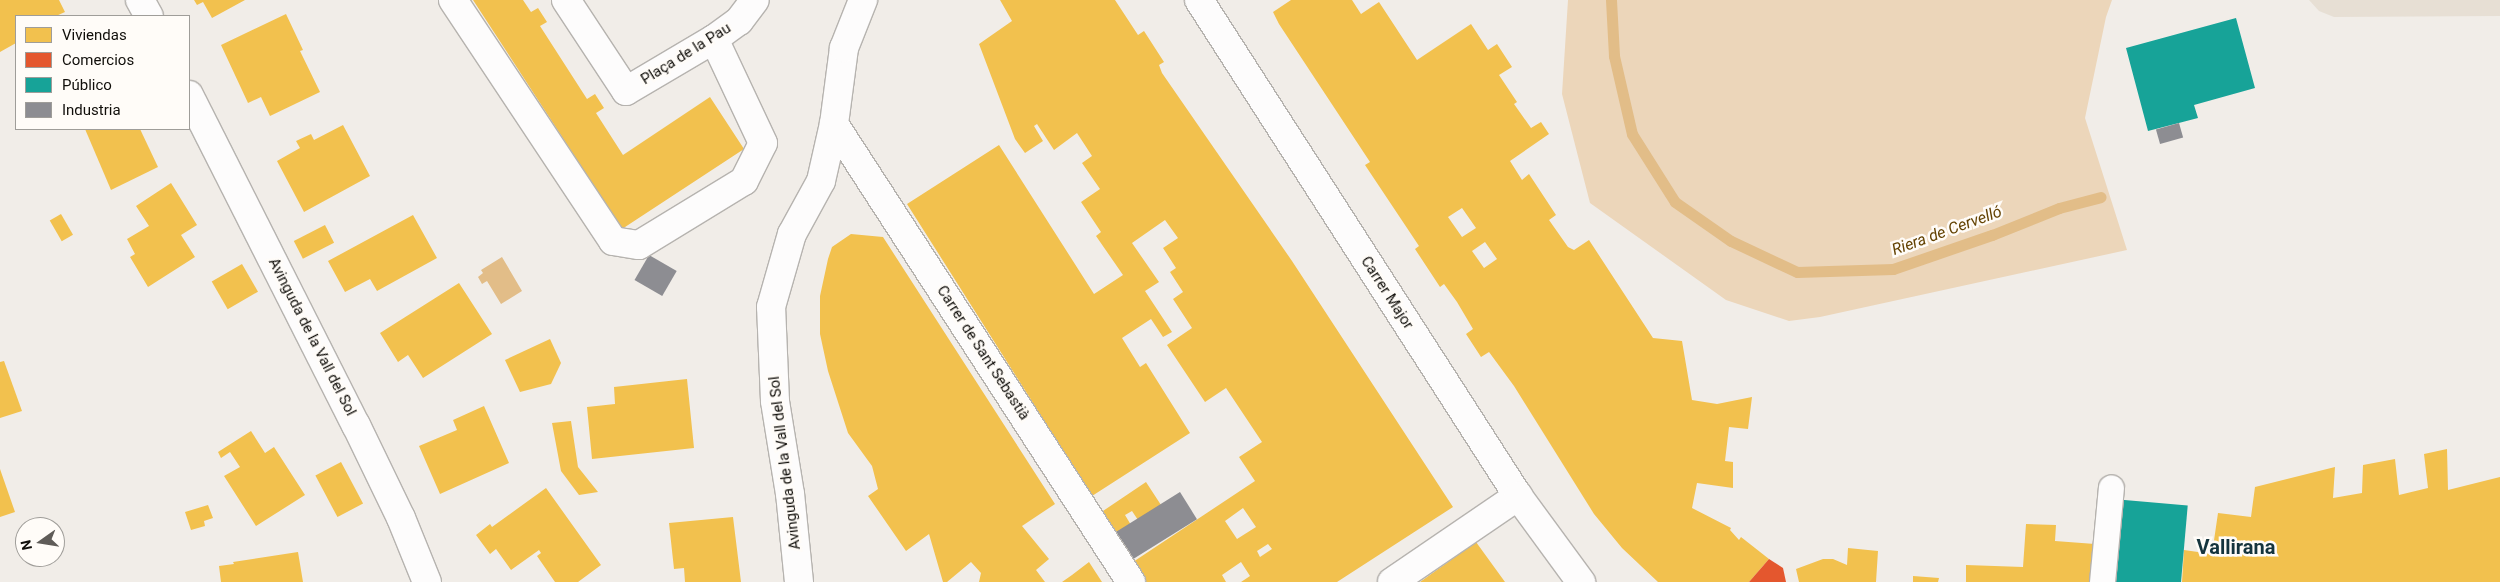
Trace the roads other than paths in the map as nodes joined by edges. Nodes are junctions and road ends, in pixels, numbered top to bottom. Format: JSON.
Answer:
{"nodes":[{"id":1,"x":140,"y":0,"type":"edge"},
{"id":2,"x":453,"y":0,"type":"edge"},
{"id":3,"x":566,"y":0,"type":"edge"},
{"id":4,"x":755,"y":0,"type":"edge"},
{"id":5,"x":863,"y":0,"type":"edge"},
{"id":6,"x":1198,"y":0,"type":"edge"},
{"id":7,"x":148,"y":15,"type":"edge"},
{"id":8,"x":714,"y":39,"type":"junction"},
{"id":9,"x":190,"y":97,"type":"edge"},
{"id":10,"x":834,"y":124,"type":"junction"},
{"id":11,"x":2111,"y":487,"type":"dead end"},
{"id":12,"x":1518,"y":496,"type":"junction"},
{"id":13,"x":427,"y":582,"type":"edge"},
{"id":14,"x":799,"y":582,"type":"edge"},
{"id":15,"x":1131,"y":582,"type":"edge"},
{"id":16,"x":1392,"y":582,"type":"edge"},
{"id":17,"x":1581,"y":582,"type":"edge"},
{"id":18,"x":2102,"y":582,"type":"edge"}],
"edges":[{"from":1,"to":7,"type":"street"},
{"from":2,"to":8,"type":"street"},
{"from":3,"to":8,"type":"street","name":"Plaça de la Pau"},
{"from":4,"to":8,"type":"street","name":"Plaça de la Pau"},
{"from":5,"to":10,"type":"street","name":"Avinguda de la Vall del Sol"},
{"from":6,"to":12,"type":"street","name":"Carrer Major"},
{"from":9,"to":13,"type":"street","name":"Avinguda de la Vall del Sol"},
{"from":10,"to":14,"type":"street","name":"Avinguda de la Vall del Sol"},
{"from":10,"to":15,"type":"street","name":"Carrer de Sant Sebastià"},
{"from":11,"to":18,"type":"street"},
{"from":12,"to":16,"type":"street"},
{"from":12,"to":17,"type":"street","name":"Carrer Major"}]}
